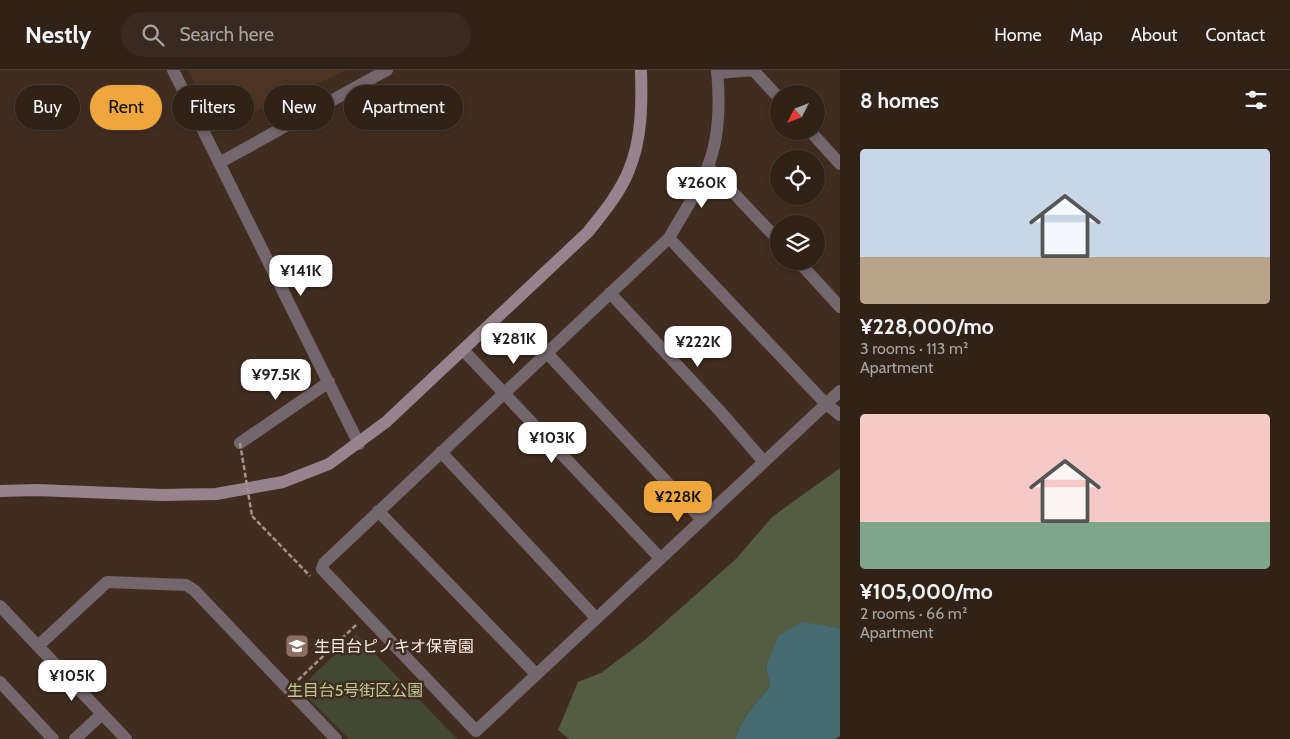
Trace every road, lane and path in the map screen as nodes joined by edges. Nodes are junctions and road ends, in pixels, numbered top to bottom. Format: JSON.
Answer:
{"nodes":[{"id":1,"x":172,"y":70,"type":"edge"},
{"id":2,"x":387,"y":70,"type":"edge"},
{"id":3,"x":640,"y":70,"type":"edge"},
{"id":4,"x":753,"y":70,"type":"edge"},
{"id":5,"x":717,"y":72,"type":"edge"},
{"id":6,"x":770,"y":88,"type":"edge"},
{"id":7,"x":818,"y":140,"type":"edge"},
{"id":8,"x":219,"y":163,"type":"junction"},
{"id":9,"x":840,"y":164,"type":"edge"},
{"id":10,"x":708,"y":166,"type":"junction"},
{"id":11,"x":770,"y":231,"type":"edge"},
{"id":12,"x":669,"y":238,"type":"junction"},
{"id":13,"x":806,"y":270,"type":"edge"},
{"id":14,"x":610,"y":293,"type":"junction"},
{"id":15,"x":840,"y":307,"type":"edge"},
{"id":16,"x":464,"y":351,"type":"junction"},
{"id":17,"x":547,"y":353,"type":"junction"},
{"id":18,"x":329,"y":382,"type":"junction"},
{"id":19,"x":840,"y":391,"type":"edge"},
{"id":20,"x":504,"y":393,"type":"junction"},
{"id":21,"x":826,"y":404,"type":"junction"},
{"id":22,"x":840,"y":415,"type":"edge"},
{"id":23,"x":240,"y":443,"type":"joint"},
{"id":24,"x":359,"y":444,"type":"junction"},
{"id":25,"x":441,"y":452,"type":"junction"},
{"id":26,"x":764,"y":462,"type":"junction"},
{"id":27,"x":0,"y":491,"type":"edge"},
{"id":28,"x":378,"y":511,"type":"junction"},
{"id":29,"x":252,"y":516,"type":"dead end"},
{"id":30,"x":702,"y":520,"type":"junction"},
{"id":31,"x":660,"y":558,"type":"junction"},
{"id":32,"x":0,"y":606,"type":"edge"},
{"id":33,"x":596,"y":618,"type":"junction"},
{"id":34,"x":356,"y":625,"type":"dead end"},
{"id":35,"x":38,"y":646,"type":"junction"},
{"id":36,"x":536,"y":674,"type":"junction"},
{"id":37,"x":0,"y":682,"type":"edge"},
{"id":38,"x":288,"y":690,"type":"junction"},
{"id":39,"x":102,"y":714,"type":"junction"},
{"id":40,"x":54,"y":739,"type":"edge"},
{"id":41,"x":75,"y":739,"type":"edge"},
{"id":42,"x":126,"y":739,"type":"edge"},
{"id":43,"x":336,"y":739,"type":"edge"}],
"edges":[{"from":1,"to":8,"type":"street"},
{"from":2,"to":8,"type":"street"},
{"from":3,"to":16,"type":"street"},
{"from":4,"to":5,"type":"street"},
{"from":4,"to":6,"type":"street"},
{"from":5,"to":10,"type":"street"},
{"from":7,"to":9,"type":"street"},
{"from":8,"to":18,"type":"street"},
{"from":10,"to":11,"type":"street"},
{"from":10,"to":12,"type":"street"},
{"from":12,"to":14,"type":"street"},
{"from":12,"to":21,"type":"street"},
{"from":13,"to":15,"type":"street"},
{"from":14,"to":17,"type":"street"},
{"from":14,"to":26,"type":"street"},
{"from":16,"to":20,"type":"street"},
{"from":16,"to":24,"type":"street"},
{"from":17,"to":20,"type":"street"},
{"from":17,"to":30,"type":"street"},
{"from":18,"to":23,"type":"street"},
{"from":18,"to":24,"type":"street"},
{"from":19,"to":21,"type":"street"},
{"from":20,"to":25,"type":"street"},
{"from":20,"to":31,"type":"street"},
{"from":21,"to":22,"type":"street"},
{"from":21,"to":26,"type":"street"},
{"from":23,"to":29,"type":"path","bridge":true},
{"from":24,"to":27,"type":"street"},
{"from":25,"to":28,"type":"street"},
{"from":25,"to":33,"type":"street"},
{"from":26,"to":30,"type":"street"},
{"from":28,"to":36,"type":"street"},
{"from":28,"to":36,"type":"street"},
{"from":30,"to":31,"type":"street"},
{"from":31,"to":33,"type":"street"},
{"from":32,"to":35,"type":"street"},
{"from":33,"to":36,"type":"street"},
{"from":34,"to":38,"type":"path"},
{"from":35,"to":38,"type":"street"},
{"from":35,"to":39,"type":"street"},
{"from":37,"to":40,"type":"street"},
{"from":38,"to":43,"type":"street"},
{"from":39,"to":41,"type":"street"},
{"from":39,"to":42,"type":"street"}]}
